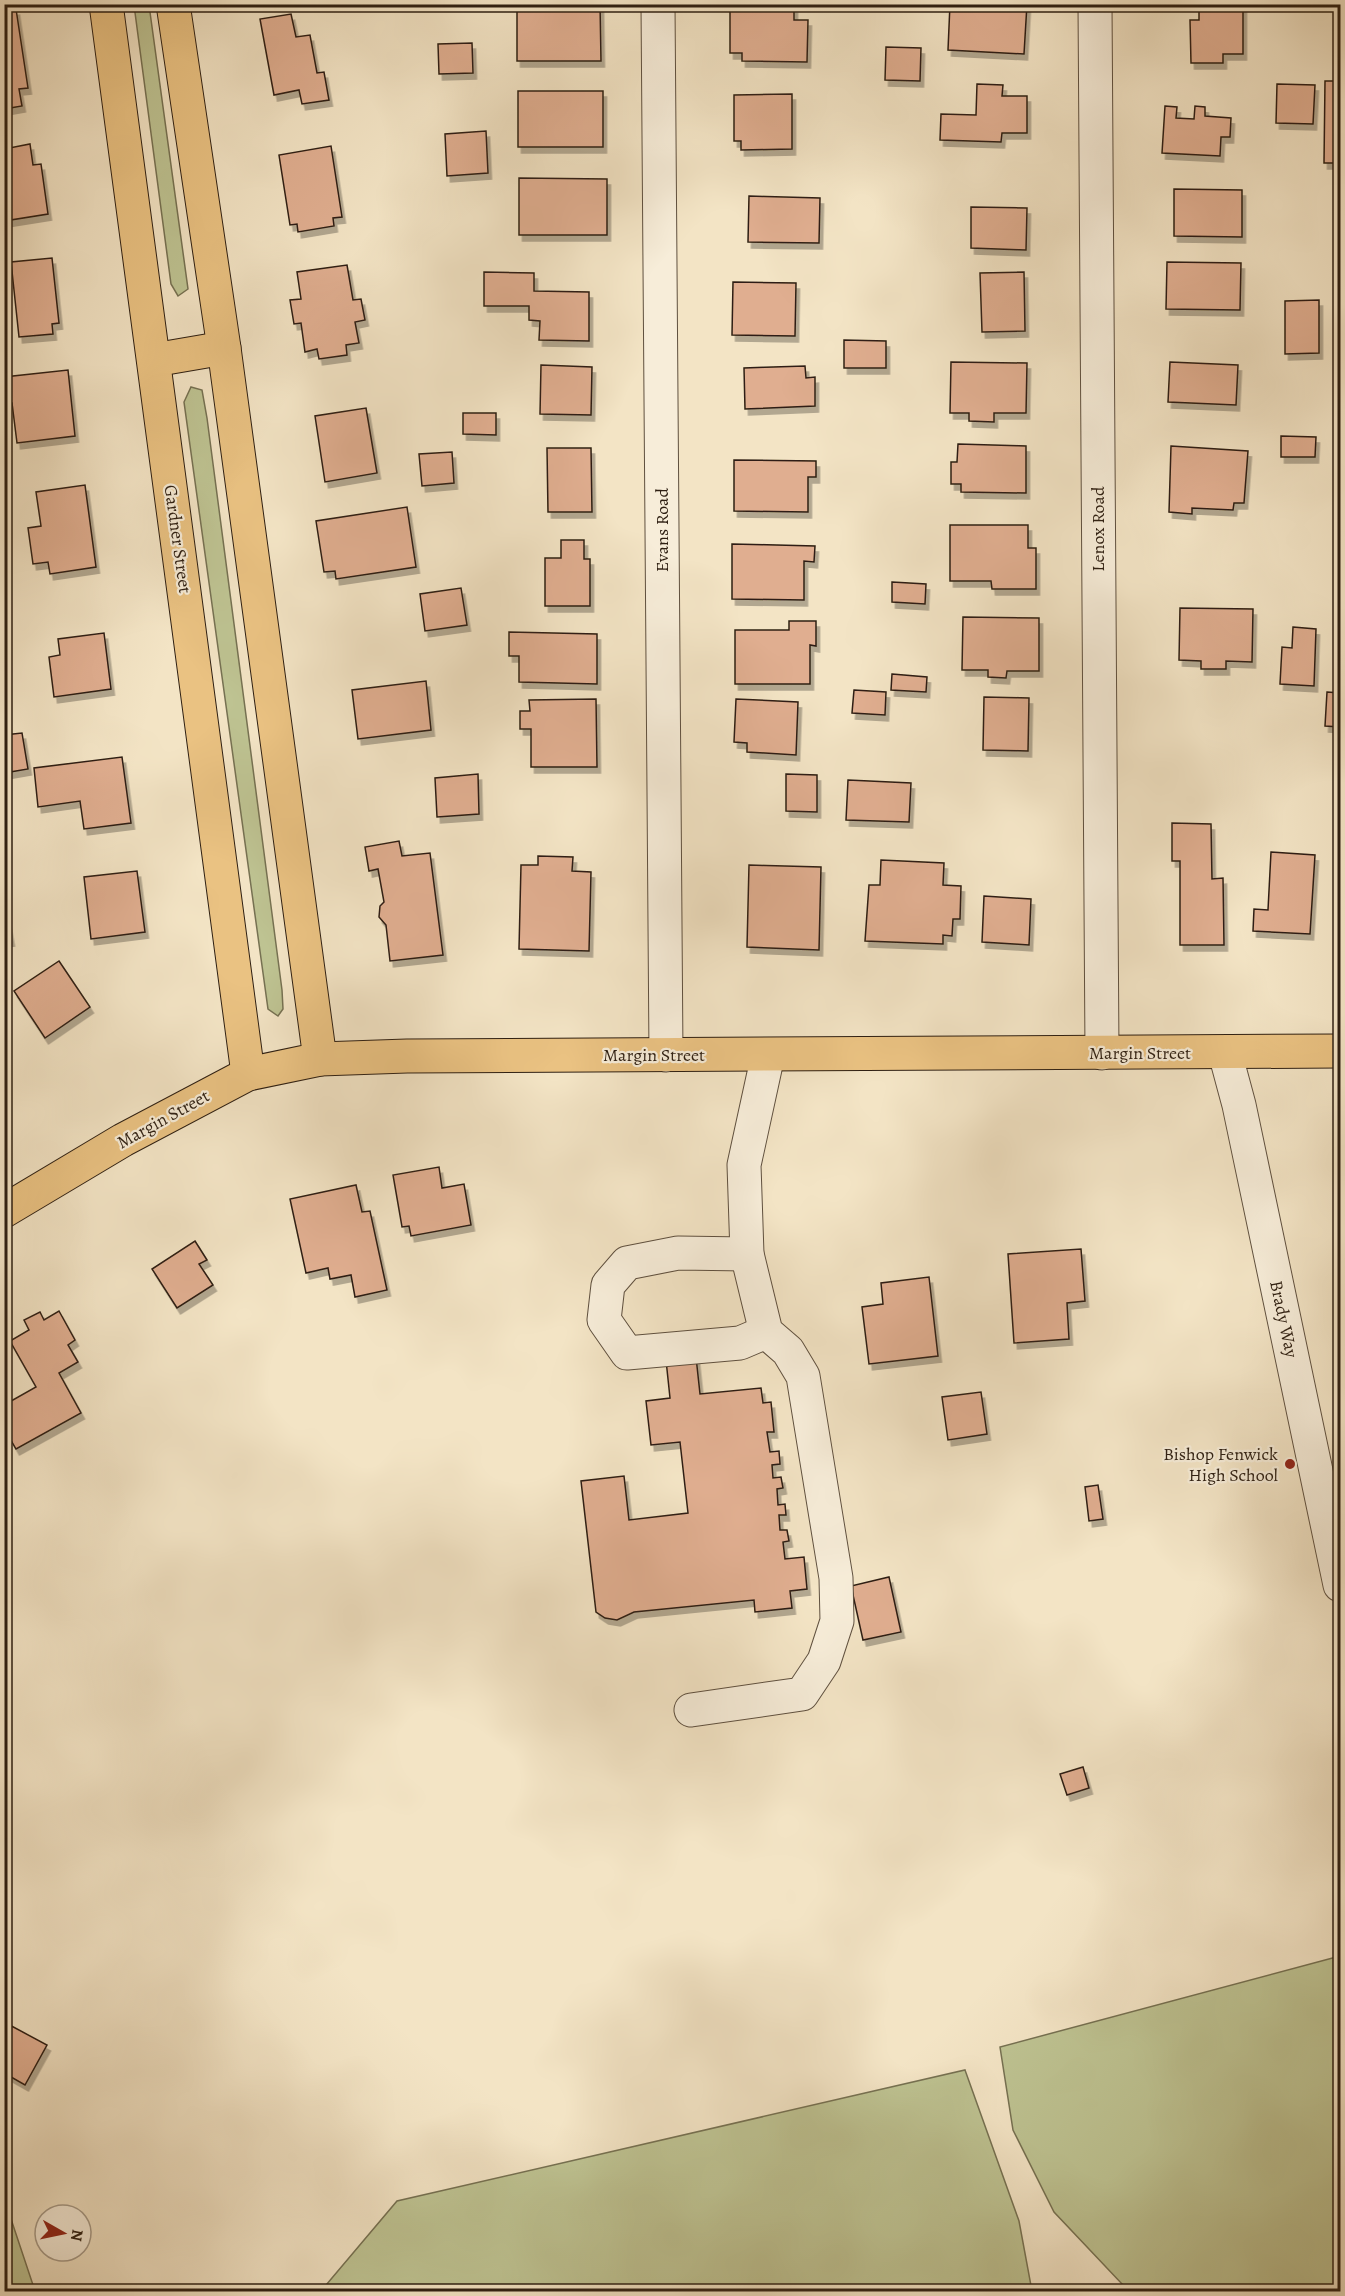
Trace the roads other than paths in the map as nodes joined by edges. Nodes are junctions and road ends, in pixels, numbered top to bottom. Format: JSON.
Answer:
{"nodes":[{"id":1,"x":106,"y":4,"type":"edge"},
{"id":2,"x":173,"y":4,"type":"edge"},
{"id":3,"x":658,"y":4,"type":"edge"},
{"id":4,"x":1095,"y":4,"type":"edge"},
{"id":5,"x":224,"y":348,"type":"junction"},
{"id":6,"x":154,"y":360,"type":"junction"},
{"id":7,"x":1341,"y":1052,"type":"edge"},
{"id":8,"x":1102,"y":1053,"type":"junction"},
{"id":9,"x":1225,"y":1053,"type":"junction"},
{"id":10,"x":666,"y":1055,"type":"junction"},
{"id":11,"x":768,"y":1055,"type":"junction"},
{"id":12,"x":320,"y":1059,"type":"junction"},
{"id":13,"x":248,"y":1074,"type":"junction"},
{"id":14,"x":4,"y":1211,"type":"edge"},
{"id":15,"x":747,"y":1254,"type":"junction"},
{"id":16,"x":766,"y":1332,"type":"junction"},
{"id":17,"x":1341,"y":1585,"type":"edge"},
{"id":18,"x":691,"y":1710,"type":"dead end"}],
"edges":[{"from":1,"to":6,"type":"main road","name":"Gardner Street"},
{"from":2,"to":5,"type":"main road"},
{"from":3,"to":10,"type":"street","name":"Evans Road"},
{"from":4,"to":8,"type":"street","name":"Lenox Road"},
{"from":5,"to":6,"type":"main road"},
{"from":5,"to":12,"type":"main road"},
{"from":6,"to":13,"type":"main road","name":"Gardner Street"},
{"from":7,"to":9,"type":"main road","name":"Margin Street"},
{"from":8,"to":9,"type":"main road","name":"Margin Street"},
{"from":8,"to":11,"type":"main road","name":"Margin Street"},
{"from":9,"to":17,"type":"street","name":"Brady Way"},
{"from":10,"to":11,"type":"main road","name":"Margin Street"},
{"from":10,"to":12,"type":"main road","name":"Margin Street"},
{"from":11,"to":15,"type":"street"},
{"from":12,"to":13,"type":"main road","name":"Margin Street"},
{"from":13,"to":14,"type":"main road","name":"Margin Street"},
{"from":15,"to":16,"type":"street"},
{"from":15,"to":16,"type":"street"},
{"from":16,"to":18,"type":"street"}]}
